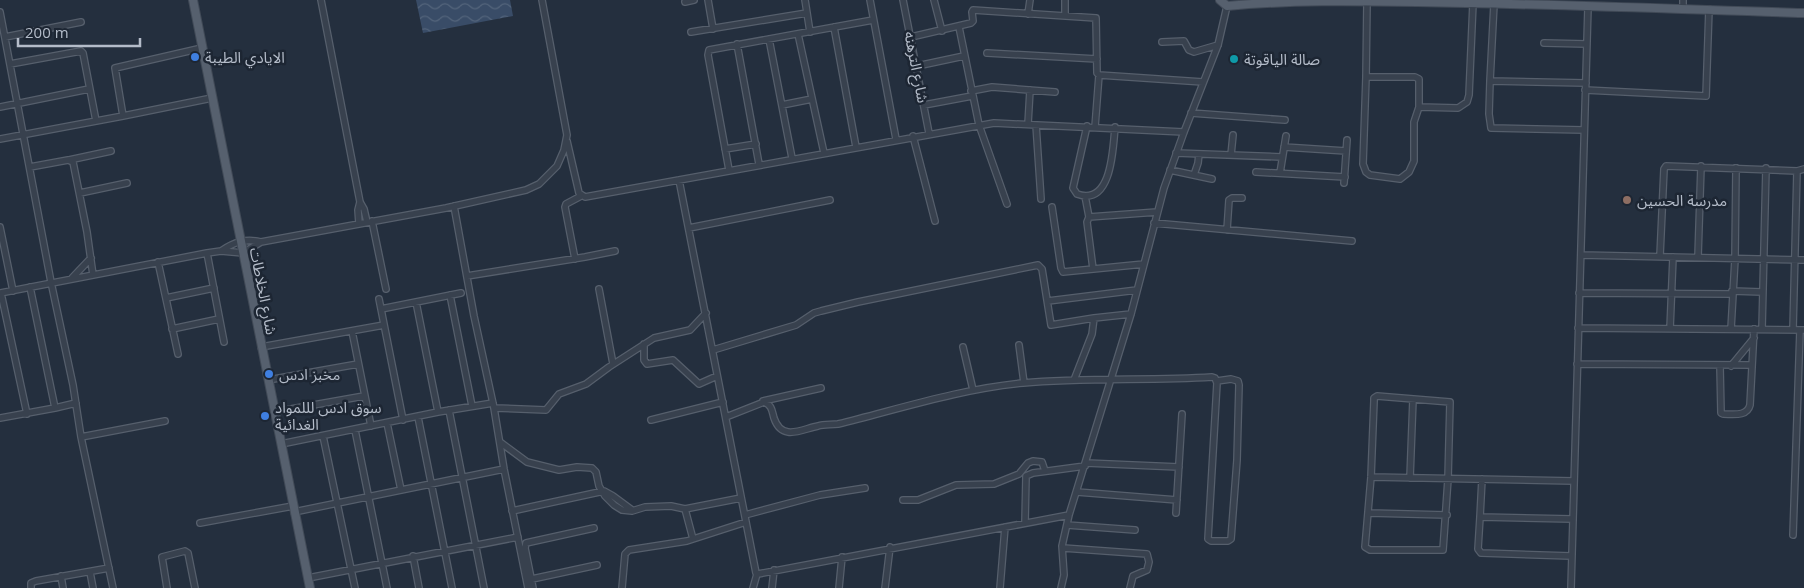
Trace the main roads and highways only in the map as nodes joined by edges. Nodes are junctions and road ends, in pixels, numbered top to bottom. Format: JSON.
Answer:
{"nodes":[{"id":1,"x":193,"y":0,"type":"edge"},
{"id":2,"x":1220,"y":0,"type":"edge"},
{"id":3,"x":1441,"y":1,"type":"edge"},
{"id":4,"x":1483,"y":2,"type":"edge"},
{"id":5,"x":1804,"y":13,"type":"edge"},
{"id":6,"x":310,"y":588,"type":"edge"}],
"edges":[{"from":1,"to":6,"type":"main road","name":"شارع الخلاطات"},
{"from":2,"to":3,"type":"main road"},
{"from":3,"to":4,"type":"main road"},
{"from":4,"to":5,"type":"main road"}]}
